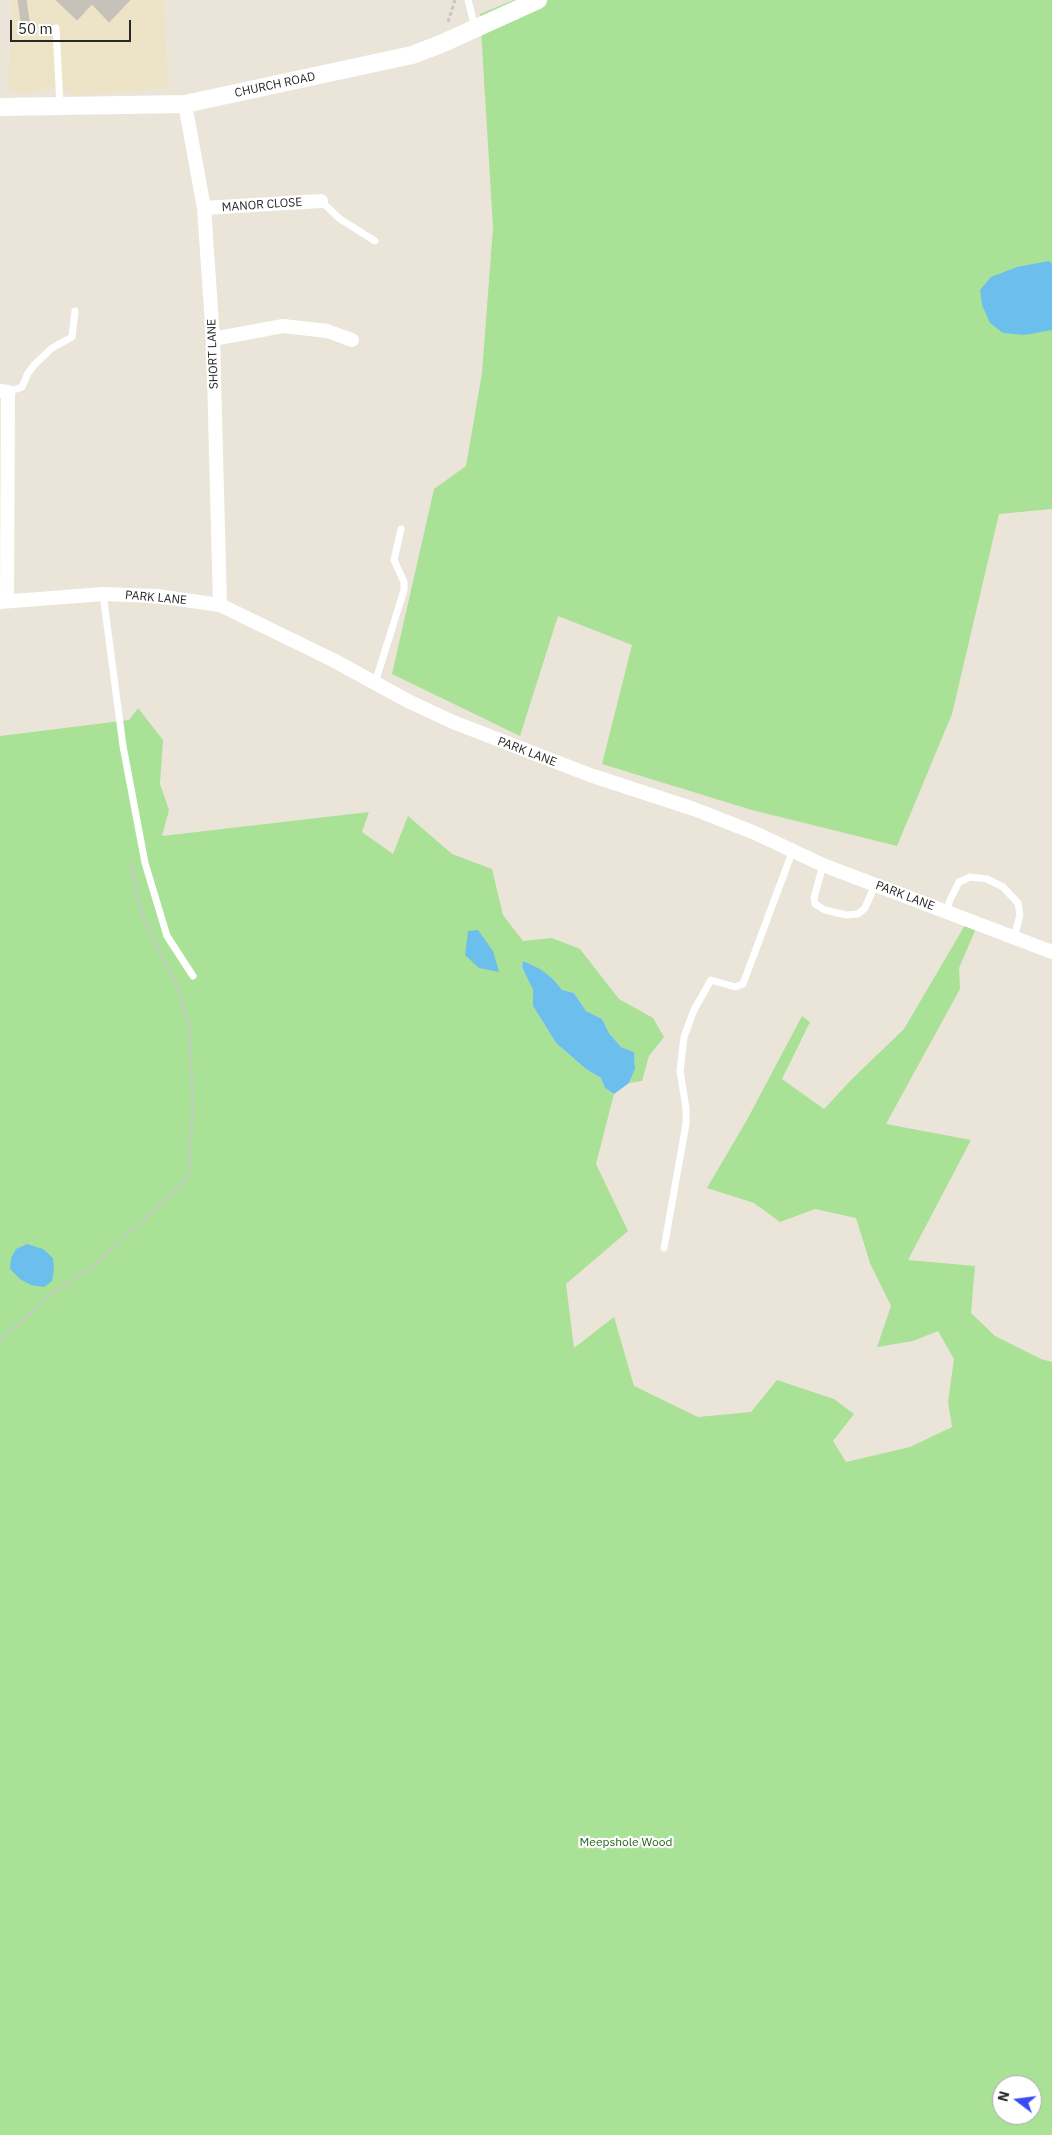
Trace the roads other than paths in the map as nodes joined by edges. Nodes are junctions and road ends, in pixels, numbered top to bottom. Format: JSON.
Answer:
{"nodes":[{"id":1,"x":468,"y":0,"type":"edge"},
{"id":2,"x":538,"y":0,"type":"edge"},
{"id":3,"x":56,"y":28,"type":"dead end"},
{"id":4,"x":475,"y":28,"type":"junction"},
{"id":5,"x":185,"y":104,"type":"junction"},
{"id":6,"x":60,"y":106,"type":"junction"},
{"id":7,"x":0,"y":107,"type":"edge"},
{"id":8,"x":321,"y":201,"type":"joint"},
{"id":9,"x":204,"y":208,"type":"junction"},
{"id":10,"x":375,"y":241,"type":"dead end"},
{"id":11,"x":75,"y":311,"type":"dead end"},
{"id":12,"x":213,"y":339,"type":"junction"},
{"id":13,"x":352,"y":340,"type":"dead end"},
{"id":14,"x":4,"y":391,"type":"edge"},
{"id":15,"x":401,"y":529,"type":"dead end"},
{"id":16,"x":103,"y":594,"type":"junction"},
{"id":17,"x":4,"y":602,"type":"edge"},
{"id":18,"x":220,"y":605,"type":"junction"},
{"id":19,"x":375,"y":683,"type":"junction"},
{"id":20,"x":793,"y":850,"type":"junction"},
{"id":21,"x":823,"y":865,"type":"junction"},
{"id":22,"x":875,"y":884,"type":"junction"},
{"id":23,"x":946,"y":912,"type":"junction"},
{"id":24,"x":1014,"y":937,"type":"junction"},
{"id":25,"x":1052,"y":952,"type":"edge"},
{"id":26,"x":193,"y":976,"type":"dead end"},
{"id":27,"x":664,"y":1248,"type":"dead end"}],
"edges":[{"from":1,"to":4,"type":"lane"},
{"from":2,"to":4,"type":"street","name":"CHURCH ROAD"},
{"from":3,"to":6,"type":"lane"},
{"from":4,"to":5,"type":"street","name":"CHURCH ROAD"},
{"from":5,"to":6,"type":"street","name":"CHURCH ROAD"},
{"from":5,"to":9,"type":"street","name":"SHORT LANE"},
{"from":6,"to":7,"type":"street","name":"CHURCH ROAD"},
{"from":8,"to":9,"type":"street","name":"MANOR CLOSE"},
{"from":8,"to":10,"type":"lane"},
{"from":9,"to":12,"type":"street","name":"SHORT LANE"},
{"from":11,"to":14,"type":"lane"},
{"from":12,"to":13,"type":"street"},
{"from":12,"to":18,"type":"street","name":"SHORT LANE"},
{"from":14,"to":17,"type":"street"},
{"from":15,"to":19,"type":"lane"},
{"from":16,"to":17,"type":"street","name":"PARK LANE"},
{"from":16,"to":18,"type":"street","name":"PARK LANE"},
{"from":16,"to":26,"type":"lane"},
{"from":18,"to":19,"type":"street","name":"PARK LANE"},
{"from":19,"to":20,"type":"street","name":"PARK LANE"},
{"from":20,"to":21,"type":"street","name":"PARK LANE"},
{"from":20,"to":27,"type":"lane"},
{"from":21,"to":22,"type":"street","name":"PARK LANE"},
{"from":21,"to":22,"type":"lane"},
{"from":22,"to":23,"type":"street","name":"PARK LANE"},
{"from":23,"to":24,"type":"street","name":"PARK LANE"},
{"from":23,"to":24,"type":"lane"},
{"from":24,"to":25,"type":"street","name":"PARK LANE"}]}
